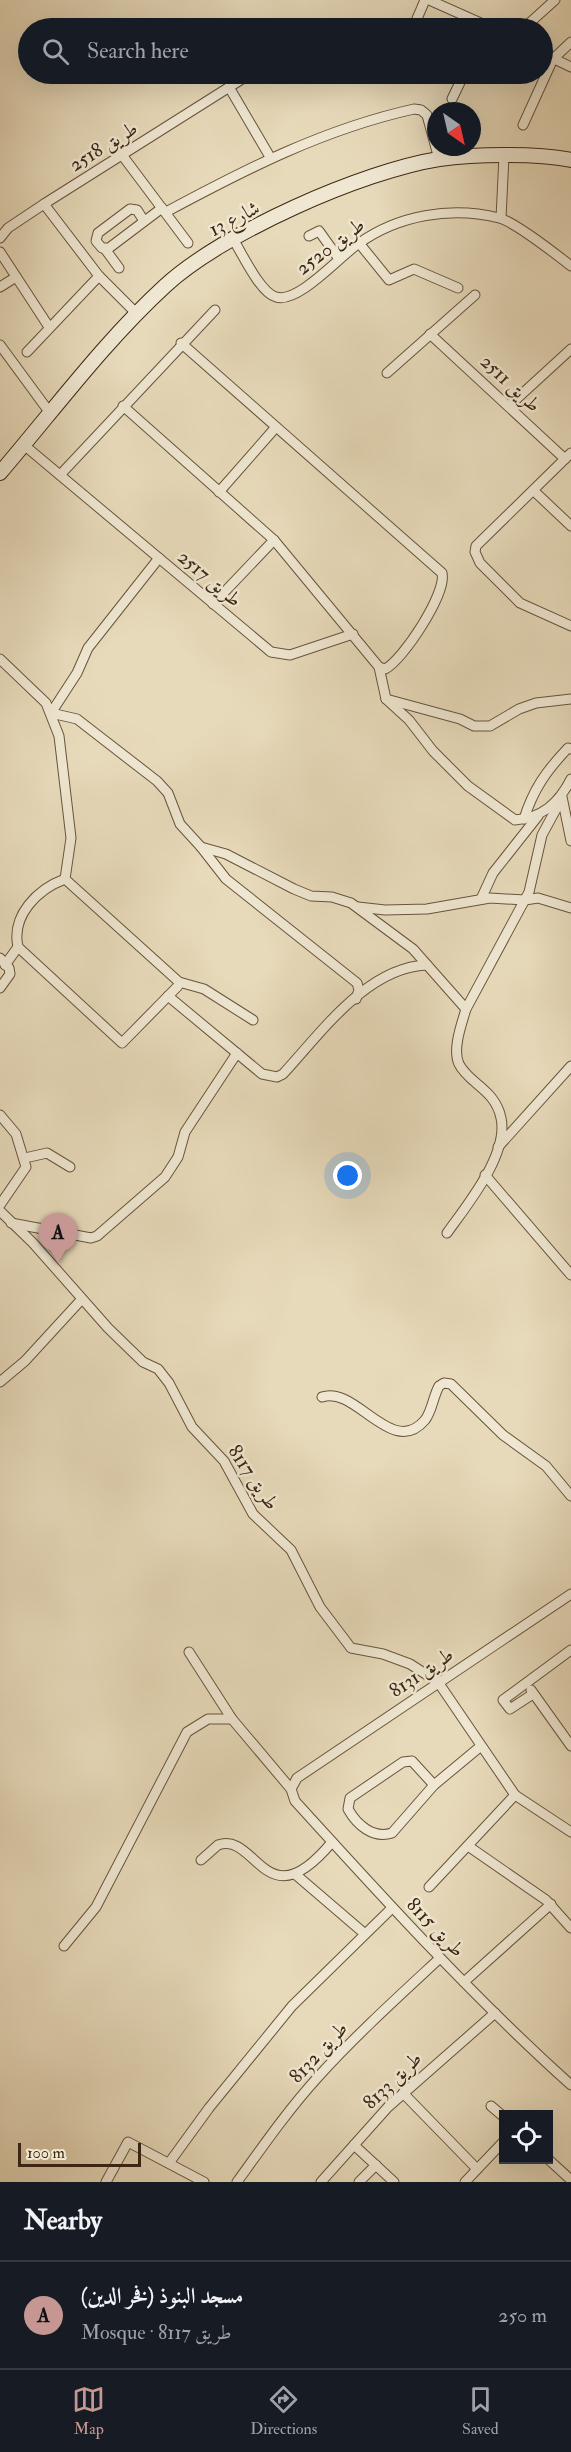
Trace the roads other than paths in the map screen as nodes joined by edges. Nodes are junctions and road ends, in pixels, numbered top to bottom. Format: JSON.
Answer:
{"nodes":[{"id":1,"x":427,"y":0,"type":"edge"},
{"id":2,"x":555,"y":0,"type":"edge"},
{"id":3,"x":418,"y":18,"type":"edge"},
{"id":4,"x":466,"y":18,"type":"edge"},
{"id":5,"x":535,"y":18,"type":"edge"},
{"id":6,"x":571,"y":42,"type":"edge"},
{"id":7,"x":553,"y":59,"type":"joint"},
{"id":8,"x":571,"y":67,"type":"edge"},
{"id":9,"x":234,"y":84,"type":"edge"},
{"id":10,"x":460,"y":84,"type":"edge"},
{"id":11,"x":542,"y":84,"type":"edge"},
{"id":12,"x":229,"y":87,"type":"junction"},
{"id":13,"x":452,"y":99,"type":"dead end"},
{"id":14,"x":523,"y":125,"type":"dead end"},
{"id":15,"x":122,"y":155,"type":"junction"},
{"id":16,"x":504,"y":156,"type":"junction"},
{"id":17,"x":270,"y":157,"type":"junction"},
{"id":18,"x":440,"y":159,"type":"junction"},
{"id":19,"x":571,"y":160,"type":"edge"},
{"id":20,"x":44,"y":204,"type":"junction"},
{"id":21,"x":164,"y":210,"type":"junction"},
{"id":22,"x":501,"y":218,"type":"junction"},
{"id":23,"x":144,"y":221,"type":"junction"},
{"id":24,"x":309,"y":236,"type":"dead end"},
{"id":25,"x":0,"y":238,"type":"edge"},
{"id":26,"x":233,"y":239,"type":"junction"},
{"id":27,"x":188,"y":243,"type":"dead end"},
{"id":28,"x":359,"y":243,"type":"junction"},
{"id":29,"x":105,"y":249,"type":"junction"},
{"id":30,"x":0,"y":252,"type":"edge"},
{"id":31,"x":339,"y":259,"type":"junction"},
{"id":32,"x":571,"y":266,"type":"edge"},
{"id":33,"x":119,"y":268,"type":"dead end"},
{"id":34,"x":99,"y":276,"type":"junction"},
{"id":35,"x":16,"y":277,"type":"junction"},
{"id":36,"x":0,"y":287,"type":"edge"},
{"id":37,"x":458,"y":288,"type":"dead end"},
{"id":38,"x":475,"y":295,"type":"dead end"},
{"id":39,"x":215,"y":310,"type":"dead end"},
{"id":40,"x":137,"y":314,"type":"junction"},
{"id":41,"x":49,"y":327,"type":"junction"},
{"id":42,"x":430,"y":334,"type":"junction"},
{"id":43,"x":181,"y":343,"type":"junction"},
{"id":44,"x":0,"y":345,"type":"edge"},
{"id":45,"x":571,"y":349,"type":"edge"},
{"id":46,"x":27,"y":352,"type":"dead end"},
{"id":47,"x":387,"y":373,"type":"dead end"},
{"id":48,"x":510,"y":405,"type":"junction"},
{"id":49,"x":123,"y":406,"type":"junction"},
{"id":50,"x":50,"y":413,"type":"junction"},
{"id":51,"x":276,"y":427,"type":"junction"},
{"id":52,"x":24,"y":445,"type":"junction"},
{"id":53,"x":568,"y":456,"type":"edge"},
{"id":54,"x":0,"y":473,"type":"edge"},
{"id":55,"x":60,"y":475,"type":"junction"},
{"id":56,"x":534,"y":491,"type":"junction"},
{"id":57,"x":219,"y":492,"type":"junction"},
{"id":58,"x":571,"y":526,"type":"edge"},
{"id":59,"x":274,"y":540,"type":"junction"},
{"id":60,"x":159,"y":558,"type":"junction"},
{"id":61,"x":213,"y":604,"type":"junction"},
{"id":62,"x":571,"y":626,"type":"edge"},
{"id":63,"x":353,"y":634,"type":"junction"},
{"id":64,"x":0,"y":659,"type":"edge"},
{"id":65,"x":380,"y":667,"type":"junction"},
{"id":66,"x":386,"y":699,"type":"junction"},
{"id":67,"x":571,"y":699,"type":"edge"},
{"id":68,"x":51,"y":713,"type":"junction"},
{"id":69,"x":571,"y":749,"type":"edge"},
{"id":70,"x":571,"y":779,"type":"edge"},
{"id":71,"x":562,"y":797,"type":"junction"},
{"id":72,"x":540,"y":814,"type":"junction"},
{"id":73,"x":524,"y":819,"type":"junction"},
{"id":74,"x":571,"y":841,"type":"edge"},
{"id":75,"x":201,"y":847,"type":"junction"},
{"id":76,"x":65,"y":879,"type":"junction"},
{"id":77,"x":481,"y":899,"type":"junction"},
{"id":78,"x":525,"y":900,"type":"junction"},
{"id":79,"x":356,"y":907,"type":"junction"},
{"id":80,"x":571,"y":908,"type":"edge"},
{"id":81,"x":18,"y":947,"type":"junction"},
{"id":82,"x":3,"y":961,"type":"edge"},
{"id":83,"x":427,"y":965,"type":"junction"},
{"id":84,"x":179,"y":982,"type":"junction"},
{"id":85,"x":0,"y":987,"type":"edge"},
{"id":86,"x":168,"y":996,"type":"junction"},
{"id":87,"x":356,"y":999,"type":"junction"},
{"id":88,"x":466,"y":1009,"type":"junction"},
{"id":89,"x":254,"y":1020,"type":"dead end"},
{"id":90,"x":237,"y":1053,"type":"junction"},
{"id":91,"x":571,"y":1066,"type":"edge"},
{"id":92,"x":0,"y":1115,"type":"edge"},
{"id":93,"x":497,"y":1149,"type":"junction"},
{"id":94,"x":25,"y":1158,"type":"junction"},
{"id":95,"x":70,"y":1167,"type":"dead end"},
{"id":96,"x":485,"y":1175,"type":"junction"},
{"id":97,"x":0,"y":1205,"type":"edge"},
{"id":98,"x":0,"y":1211,"type":"edge"},
{"id":99,"x":11,"y":1223,"type":"junction"},
{"id":100,"x":447,"y":1233,"type":"dead end"},
{"id":101,"x":571,"y":1275,"type":"edge"},
{"id":102,"x":81,"y":1300,"type":"junction"},
{"id":103,"x":0,"y":1382,"type":"edge"},
{"id":104,"x":322,"y":1397,"type":"dead end"},
{"id":105,"x":571,"y":1496,"type":"edge"},
{"id":106,"x":571,"y":1594,"type":"edge"},
{"id":107,"x":571,"y":1650,"type":"edge"},
{"id":108,"x":189,"y":1652,"type":"dead end"},
{"id":109,"x":438,"y":1682,"type":"junction"},
{"id":110,"x":526,"y":1683,"type":"junction"},
{"id":111,"x":533,"y":1694,"type":"junction"},
{"id":112,"x":232,"y":1719,"type":"junction"},
{"id":113,"x":481,"y":1746,"type":"junction"},
{"id":114,"x":571,"y":1746,"type":"edge"},
{"id":115,"x":434,"y":1785,"type":"junction"},
{"id":116,"x":292,"y":1786,"type":"junction"},
{"id":117,"x":515,"y":1795,"type":"junction"},
{"id":118,"x":571,"y":1832,"type":"edge"},
{"id":119,"x":332,"y":1842,"type":"junction"},
{"id":120,"x":468,"y":1846,"type":"junction"},
{"id":121,"x":201,"y":1860,"type":"dead end"},
{"id":122,"x":295,"y":1874,"type":"junction"},
{"id":123,"x":429,"y":1887,"type":"dead end"},
{"id":124,"x":551,"y":1904,"type":"junction"},
{"id":125,"x":392,"y":1908,"type":"junction"},
{"id":126,"x":571,"y":1928,"type":"edge"},
{"id":127,"x":365,"y":1934,"type":"junction"},
{"id":128,"x":64,"y":1946,"type":"dead end"},
{"id":129,"x":440,"y":1958,"type":"junction"},
{"id":130,"x":464,"y":1982,"type":"junction"},
{"id":131,"x":495,"y":2013,"type":"junction"},
{"id":132,"x":570,"y":2083,"type":"edge"},
{"id":133,"x":404,"y":2093,"type":"junction"},
{"id":134,"x":491,"y":2106,"type":"dead end"},
{"id":135,"x":499,"y":2113,"type":"edge"},
{"id":136,"x":354,"y":2145,"type":"junction"},
{"id":137,"x":499,"y":2146,"type":"edge"},
{"id":138,"x":169,"y":2163,"type":"junction"},
{"id":139,"x":553,"y":2163,"type":"edge"},
{"id":140,"x":375,"y":2165,"type":"junction"},
{"id":141,"x":477,"y":2169,"type":"junction"},
{"id":142,"x":571,"y":2180,"type":"edge"},
{"id":143,"x":106,"y":2182,"type":"edge"},
{"id":144,"x":204,"y":2182,"type":"edge"},
{"id":145,"x":237,"y":2182,"type":"edge"},
{"id":146,"x":321,"y":2182,"type":"edge"},
{"id":147,"x":359,"y":2182,"type":"edge"},
{"id":148,"x":394,"y":2182,"type":"edge"},
{"id":149,"x":465,"y":2182,"type":"edge"}],
"edges":[{"from":1,"to":3,"type":"street"},
{"from":1,"to":4,"type":"street"},
{"from":2,"to":5,"type":"street"},
{"from":6,"to":7,"type":"street"},
{"from":7,"to":8,"type":"street"},
{"from":9,"to":12,"type":"street","name":"طريق 2518"},
{"from":10,"to":13,"type":"street"},
{"from":11,"to":14,"type":"street"},
{"from":12,"to":15,"type":"street","name":"طريق 2518"},
{"from":12,"to":17,"type":"street"},
{"from":15,"to":20,"type":"street","name":"طريق 2518"},
{"from":15,"to":21,"type":"street"},
{"from":16,"to":18,"type":"street","name":"شارع 13"},
{"from":16,"to":19,"type":"street","name":"شارع 13"},
{"from":16,"to":22,"type":"street"},
{"from":17,"to":18,"type":"street"},
{"from":17,"to":21,"type":"street"},
{"from":18,"to":26,"type":"street","name":"شارع 13"},
{"from":20,"to":25,"type":"street","name":"طريق 2518"},
{"from":20,"to":34,"type":"street"},
{"from":21,"to":23,"type":"street"},
{"from":21,"to":27,"type":"street"},
{"from":22,"to":28,"type":"street","name":"طريق 2520"},
{"from":22,"to":32,"type":"street","name":"طريق 2520"},
{"from":23,"to":29,"type":"street"},
{"from":23,"to":29,"type":"street"},
{"from":24,"to":31,"type":"street"},
{"from":26,"to":31,"type":"street","name":"طريق 2520"},
{"from":26,"to":40,"type":"street","name":"شارع 13"},
{"from":28,"to":31,"type":"street","name":"طريق 2520"},
{"from":28,"to":37,"type":"street"},
{"from":29,"to":33,"type":"street"},
{"from":30,"to":35,"type":"street"},
{"from":34,"to":40,"type":"street"},
{"from":34,"to":41,"type":"street"},
{"from":35,"to":36,"type":"street"},
{"from":35,"to":41,"type":"street"},
{"from":38,"to":42,"type":"street"},
{"from":39,"to":43,"type":"street"},
{"from":40,"to":50,"type":"street","name":"شارع 13"},
{"from":41,"to":46,"type":"street"},
{"from":42,"to":47,"type":"street"},
{"from":42,"to":48,"type":"street","name":"طريق 2511"},
{"from":43,"to":49,"type":"street"},
{"from":43,"to":51,"type":"street"},
{"from":44,"to":50,"type":"street"},
{"from":45,"to":48,"type":"street"},
{"from":48,"to":53,"type":"street","name":"طريق 2511"},
{"from":49,"to":55,"type":"street"},
{"from":49,"to":57,"type":"street"},
{"from":50,"to":52,"type":"street","name":"شارع 13"},
{"from":51,"to":57,"type":"street"},
{"from":51,"to":65,"type":"street"},
{"from":52,"to":54,"type":"street","name":"شارع 13"},
{"from":52,"to":55,"type":"street","name":"طريق 2517"},
{"from":53,"to":56,"type":"street","name":"طريق 2511"},
{"from":55,"to":60,"type":"street","name":"طريق 2517"},
{"from":56,"to":58,"type":"street"},
{"from":56,"to":62,"type":"street","name":"طريق 2511"},
{"from":57,"to":59,"type":"street"},
{"from":59,"to":61,"type":"street"},
{"from":59,"to":63,"type":"street"},
{"from":60,"to":61,"type":"street","name":"طريق 2517"},
{"from":60,"to":68,"type":"street"},
{"from":61,"to":63,"type":"street","name":"طريق 2517"},
{"from":63,"to":65,"type":"street"},
{"from":64,"to":68,"type":"street"},
{"from":65,"to":66,"type":"street"},
{"from":66,"to":67,"type":"street"},
{"from":66,"to":73,"type":"street"},
{"from":68,"to":75,"type":"street"},
{"from":68,"to":76,"type":"street"},
{"from":69,"to":73,"type":"street"},
{"from":70,"to":71,"type":"street"},
{"from":71,"to":72,"type":"street"},
{"from":71,"to":74,"type":"street"},
{"from":71,"to":78,"type":"street"},
{"from":72,"to":73,"type":"street"},
{"from":72,"to":77,"type":"street"},
{"from":75,"to":79,"type":"street"},
{"from":75,"to":87,"type":"street"},
{"from":76,"to":81,"type":"street"},
{"from":76,"to":84,"type":"street"},
{"from":77,"to":78,"type":"street"},
{"from":77,"to":79,"type":"street"},
{"from":78,"to":80,"type":"street"},
{"from":78,"to":88,"type":"street"},
{"from":79,"to":83,"type":"street"},
{"from":81,"to":82,"type":"street"},
{"from":81,"to":86,"type":"street"},
{"from":82,"to":85,"type":"street"},
{"from":83,"to":87,"type":"street"},
{"from":83,"to":88,"type":"street"},
{"from":84,"to":86,"type":"street"},
{"from":84,"to":89,"type":"street"},
{"from":86,"to":90,"type":"street"},
{"from":87,"to":90,"type":"street"},
{"from":88,"to":93,"type":"street"},
{"from":90,"to":99,"type":"street"},
{"from":91,"to":93,"type":"street"},
{"from":92,"to":94,"type":"street"},
{"from":93,"to":96,"type":"street"},
{"from":94,"to":95,"type":"street"},
{"from":94,"to":97,"type":"street"},
{"from":96,"to":100,"type":"street"},
{"from":96,"to":101,"type":"street"},
{"from":98,"to":99,"type":"street","name":"طريق 8117"},
{"from":99,"to":102,"type":"street","name":"طريق 8117"},
{"from":102,"to":103,"type":"street"},
{"from":102,"to":109,"type":"street","name":"طريق 8117"},
{"from":104,"to":105,"type":"street"},
{"from":106,"to":109,"type":"street","name":"طريق 8131"},
{"from":107,"to":110,"type":"street"},
{"from":108,"to":112,"type":"street","name":"طريق 8115"},
{"from":109,"to":113,"type":"street","name":"طريق 8117"},
{"from":109,"to":116,"type":"street","name":"طريق 8131"},
{"from":110,"to":111,"type":"street"},
{"from":110,"to":111,"type":"street"},
{"from":111,"to":114,"type":"street"},
{"from":112,"to":116,"type":"street","name":"طريق 8115"},
{"from":112,"to":128,"type":"street"},
{"from":113,"to":115,"type":"street"},
{"from":113,"to":117,"type":"street","name":"طريق 8117"},
{"from":115,"to":115,"type":"street"},
{"from":116,"to":119,"type":"street","name":"طريق 8115"},
{"from":117,"to":118,"type":"street","name":"طريق 8117"},
{"from":117,"to":120,"type":"street"},
{"from":119,"to":122,"type":"street"},
{"from":119,"to":125,"type":"street","name":"طريق 8115"},
{"from":120,"to":123,"type":"street"},
{"from":120,"to":124,"type":"street"},
{"from":121,"to":122,"type":"street"},
{"from":122,"to":127,"type":"street"},
{"from":124,"to":126,"type":"street"},
{"from":124,"to":130,"type":"street"},
{"from":125,"to":127,"type":"street"},
{"from":125,"to":129,"type":"street","name":"طريق 8115"},
{"from":127,"to":138,"type":"street"},
{"from":129,"to":130,"type":"street","name":"طريق 8115"},
{"from":129,"to":145,"type":"street","name":"طريق 8132"},
{"from":130,"to":131,"type":"street","name":"طريق 8115"},
{"from":131,"to":132,"type":"street","name":"طريق 8115"},
{"from":131,"to":133,"type":"street","name":"طريق 8133"},
{"from":133,"to":136,"type":"street","name":"طريق 8133"},
{"from":133,"to":141,"type":"street"},
{"from":134,"to":135,"type":"street"},
{"from":136,"to":140,"type":"street"},
{"from":136,"to":146,"type":"street","name":"طريق 8133"},
{"from":137,"to":141,"type":"street"},
{"from":138,"to":143,"type":"street"},
{"from":138,"to":144,"type":"street"},
{"from":139,"to":142,"type":"street"},
{"from":140,"to":147,"type":"street"},
{"from":140,"to":148,"type":"street"},
{"from":141,"to":149,"type":"street"}]}
